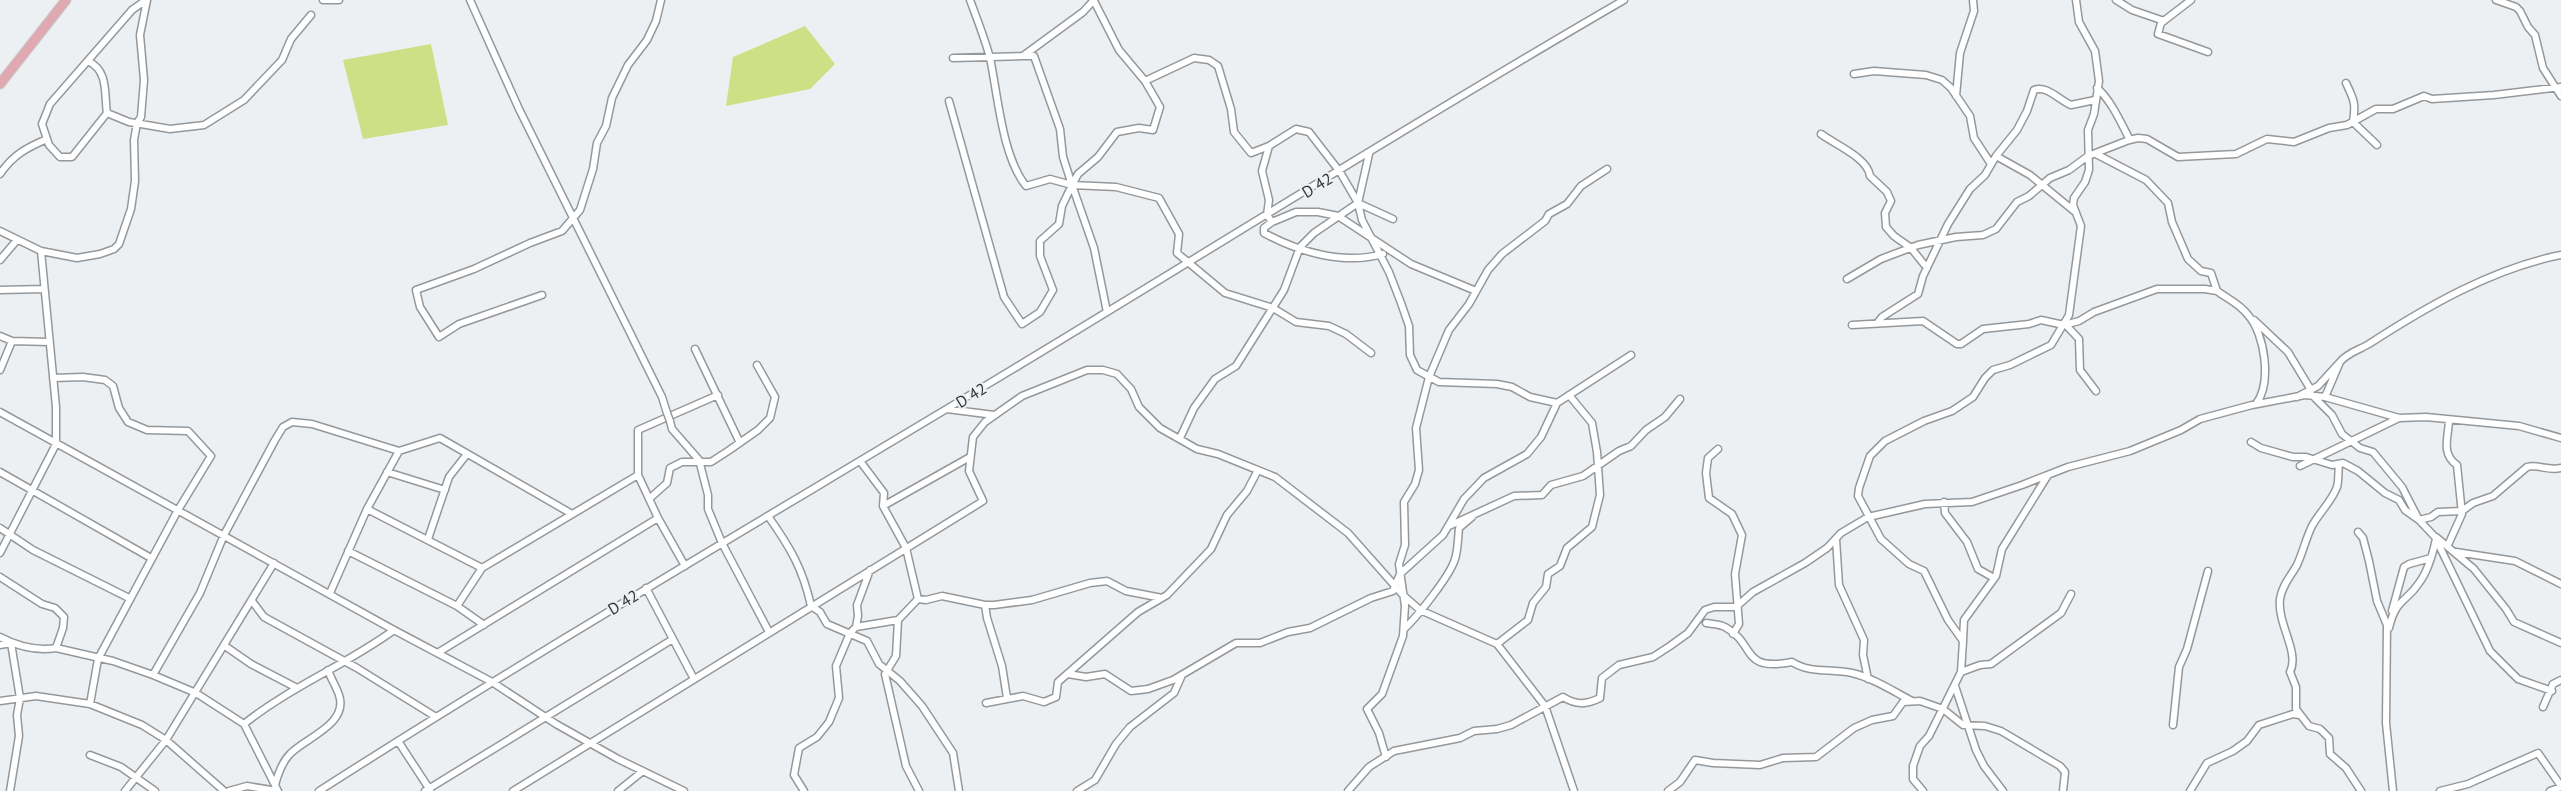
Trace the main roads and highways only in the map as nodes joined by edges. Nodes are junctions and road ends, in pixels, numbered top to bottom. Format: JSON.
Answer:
{"nodes":[{"id":1,"x":66,"y":0,"type":"edge"},
{"id":2,"x":0,"y":84,"type":"edge"}],
"edges":[{"from":1,"to":2,"type":"main road"}]}
